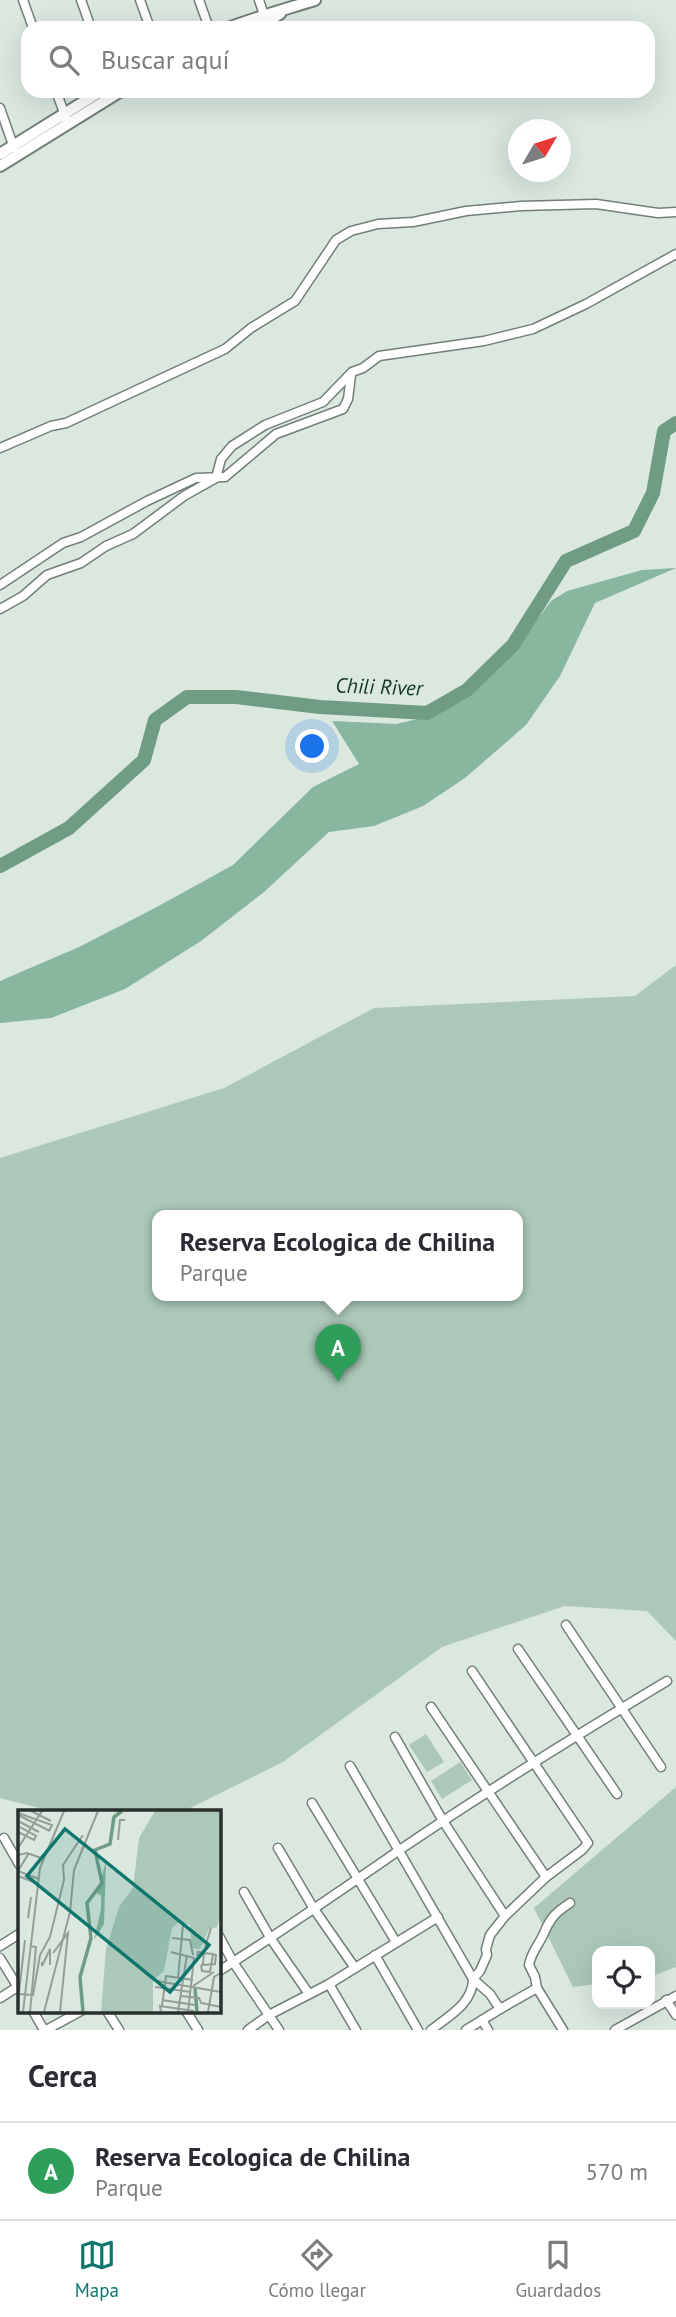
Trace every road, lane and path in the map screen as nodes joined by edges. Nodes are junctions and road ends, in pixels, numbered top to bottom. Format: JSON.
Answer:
{"nodes":[{"id":1,"x":23,"y":0,"type":"edge"},
{"id":2,"x":81,"y":0,"type":"edge"},
{"id":3,"x":141,"y":0,"type":"edge"},
{"id":4,"x":199,"y":0,"type":"edge"},
{"id":5,"x":259,"y":0,"type":"edge"},
{"id":6,"x":315,"y":0,"type":"edge"},
{"id":7,"x":265,"y":19,"type":"junction"},
{"id":8,"x":30,"y":21,"type":"edge"},
{"id":9,"x":88,"y":21,"type":"edge"},
{"id":10,"x":148,"y":21,"type":"edge"},
{"id":11,"x":206,"y":21,"type":"edge"},
{"id":12,"x":257,"y":21,"type":"edge"},
{"id":13,"x":58,"y":98,"type":"edge"},
{"id":14,"x":92,"y":98,"type":"edge"},
{"id":15,"x":105,"y":98,"type":"edge"},
{"id":16,"x":0,"y":108,"type":"edge"},
{"id":17,"x":66,"y":119,"type":"junction"},
{"id":18,"x":15,"y":150,"type":"junction"},
{"id":19,"x":0,"y":154,"type":"edge"},
{"id":20,"x":0,"y":166,"type":"edge"},
{"id":21,"x":676,"y":212,"type":"edge"},
{"id":22,"x":676,"y":254,"type":"edge"},
{"id":23,"x":352,"y":372,"type":"junction"},
{"id":24,"x":0,"y":448,"type":"edge"},
{"id":25,"x":216,"y":478,"type":"junction"},
{"id":26,"x":0,"y":585,"type":"edge"},
{"id":27,"x":0,"y":609,"type":"edge"},
{"id":28,"x":566,"y":1625,"type":"dead end"},
{"id":29,"x":518,"y":1649,"type":"dead end"},
{"id":30,"x":472,"y":1671,"type":"dead end"},
{"id":31,"x":667,"y":1681,"type":"dead end"},
{"id":32,"x":431,"y":1707,"type":"dead end"},
{"id":33,"x":622,"y":1708,"type":"junction"},
{"id":34,"x":577,"y":1734,"type":"junction"},
{"id":35,"x":395,"y":1737,"type":"dead end"},
{"id":36,"x":534,"y":1763,"type":"junction"},
{"id":37,"x":350,"y":1766,"type":"dead end"},
{"id":38,"x":661,"y":1767,"type":"dead end"},
{"id":39,"x":488,"y":1792,"type":"junction"},
{"id":40,"x":617,"y":1794,"type":"dead end"},
{"id":41,"x":312,"y":1803,"type":"dead end"},
{"id":42,"x":443,"y":1821,"type":"junction"},
{"id":43,"x":4,"y":1838,"type":"dead end"},
{"id":44,"x":278,"y":1849,"type":"dead end"},
{"id":45,"x":400,"y":1850,"type":"junction"},
{"id":46,"x":18,"y":1862,"type":"edge"},
{"id":47,"x":546,"y":1877,"type":"junction"},
{"id":48,"x":358,"y":1880,"type":"junction"},
{"id":49,"x":244,"y":1892,"type":"dead end"},
{"id":50,"x":570,"y":1903,"type":"dead end"},
{"id":51,"x":314,"y":1909,"type":"junction"},
{"id":52,"x":505,"y":1916,"type":"junction"},
{"id":53,"x":438,"y":1917,"type":"junction"},
{"id":54,"x":18,"y":1935,"type":"edge"},
{"id":55,"x":220,"y":1938,"type":"edge"},
{"id":56,"x":271,"y":1939,"type":"junction"},
{"id":57,"x":396,"y":1942,"type":"junction"},
{"id":58,"x":0,"y":1946,"type":"edge"},
{"id":59,"x":375,"y":1955,"type":"junction"},
{"id":60,"x":0,"y":1958,"type":"edge"},
{"id":61,"x":233,"y":1962,"type":"junction"},
{"id":62,"x":355,"y":1968,"type":"junction"},
{"id":63,"x":220,"y":1970,"type":"edge"},
{"id":64,"x":473,"y":1979,"type":"junction"},
{"id":65,"x":329,"y":1984,"type":"junction"},
{"id":66,"x":18,"y":1985,"type":"edge"},
{"id":67,"x":18,"y":1988,"type":"edge"},
{"id":68,"x":537,"y":1988,"type":"junction"},
{"id":69,"x":309,"y":1994,"type":"junction"},
{"id":70,"x":676,"y":1996,"type":"edge"},
{"id":71,"x":0,"y":1998,"type":"edge"},
{"id":72,"x":666,"y":2000,"type":"junction"},
{"id":73,"x":500,"y":2008,"type":"junction"},
{"id":74,"x":34,"y":2012,"type":"edge"},
{"id":75,"x":79,"y":2012,"type":"edge"},
{"id":76,"x":108,"y":2012,"type":"edge"},
{"id":77,"x":187,"y":2012,"type":"edge"},
{"id":78,"x":269,"y":2015,"type":"junction"},
{"id":79,"x":676,"y":2015,"type":"edge"},
{"id":80,"x":482,"y":2020,"type":"junction"},
{"id":81,"x":619,"y":2029,"type":"edge"},
{"id":82,"x":45,"y":2030,"type":"edge"},
{"id":83,"x":119,"y":2030,"type":"edge"},
{"id":84,"x":198,"y":2030,"type":"edge"},
{"id":85,"x":248,"y":2030,"type":"edge"},
{"id":86,"x":279,"y":2030,"type":"edge"},
{"id":87,"x":356,"y":2030,"type":"edge"},
{"id":88,"x":418,"y":2030,"type":"edge"},
{"id":89,"x":431,"y":2030,"type":"edge"},
{"id":90,"x":466,"y":2030,"type":"edge"},
{"id":91,"x":488,"y":2030,"type":"edge"},
{"id":92,"x":563,"y":2030,"type":"edge"}],
"edges":[{"from":1,"to":8,"type":"street"},
{"from":2,"to":9,"type":"street"},
{"from":3,"to":10,"type":"street"},
{"from":4,"to":11,"type":"street"},
{"from":5,"to":7,"type":"street"},
{"from":6,"to":7,"type":"main road"},
{"from":7,"to":12,"type":"main road"},
{"from":13,"to":17,"type":"street"},
{"from":14,"to":17,"type":"main road"},
{"from":15,"to":17,"type":"main road"},
{"from":16,"to":18,"type":"street"},
{"from":17,"to":18,"type":"main road"},
{"from":18,"to":19,"type":"main road"},
{"from":18,"to":20,"type":"main road"},
{"from":21,"to":24,"type":"street"},
{"from":22,"to":23,"type":"street"},
{"from":23,"to":25,"type":"street"},
{"from":23,"to":25,"type":"street"},
{"from":25,"to":26,"type":"street"},
{"from":25,"to":27,"type":"street"},
{"from":28,"to":33,"type":"street"},
{"from":29,"to":34,"type":"street"},
{"from":30,"to":36,"type":"street"},
{"from":31,"to":33,"type":"street"},
{"from":32,"to":39,"type":"street"},
{"from":33,"to":34,"type":"street"},
{"from":33,"to":38,"type":"street"},
{"from":34,"to":36,"type":"street"},
{"from":34,"to":40,"type":"street"},
{"from":35,"to":42,"type":"street"},
{"from":36,"to":39,"type":"street"},
{"from":36,"to":47,"type":"street"},
{"from":37,"to":45,"type":"street"},
{"from":39,"to":42,"type":"street"},
{"from":39,"to":47,"type":"street"},
{"from":41,"to":48,"type":"street"},
{"from":42,"to":45,"type":"street"},
{"from":42,"to":52,"type":"street"},
{"from":43,"to":46,"type":"street"},
{"from":44,"to":51,"type":"street"},
{"from":45,"to":48,"type":"street"},
{"from":45,"to":53,"type":"street"},
{"from":47,"to":52,"type":"street"},
{"from":48,"to":51,"type":"street"},
{"from":48,"to":57,"type":"street"},
{"from":49,"to":56,"type":"street"},
{"from":50,"to":68,"type":"street"},
{"from":51,"to":56,"type":"street"},
{"from":51,"to":62,"type":"street"},
{"from":52,"to":64,"type":"street"},
{"from":53,"to":57,"type":"street"},
{"from":53,"to":64,"type":"street"},
{"from":54,"to":58,"type":"street"},
{"from":55,"to":61,"type":"street"},
{"from":56,"to":61,"type":"street"},
{"from":56,"to":69,"type":"street"},
{"from":57,"to":59,"type":"street"},
{"from":59,"to":62,"type":"street"},
{"from":59,"to":88,"type":"street"},
{"from":60,"to":66,"type":"street"},
{"from":61,"to":63,"type":"street"},
{"from":61,"to":78,"type":"street"},
{"from":62,"to":65,"type":"street"},
{"from":64,"to":73,"type":"street"},
{"from":64,"to":89,"type":"street"},
{"from":65,"to":69,"type":"street"},
{"from":65,"to":87,"type":"street"},
{"from":67,"to":71,"type":"street"},
{"from":68,"to":73,"type":"street"},
{"from":68,"to":92,"type":"street"},
{"from":69,"to":78,"type":"street"},
{"from":70,"to":72,"type":"street"},
{"from":72,"to":79,"type":"street"},
{"from":72,"to":81,"type":"street"},
{"from":73,"to":80,"type":"street"},
{"from":74,"to":82,"type":"street"},
{"from":75,"to":82,"type":"street"},
{"from":76,"to":83,"type":"street"},
{"from":77,"to":84,"type":"street"},
{"from":78,"to":85,"type":"street"},
{"from":78,"to":86,"type":"street"},
{"from":80,"to":90,"type":"street"},
{"from":80,"to":91,"type":"street"}]}
